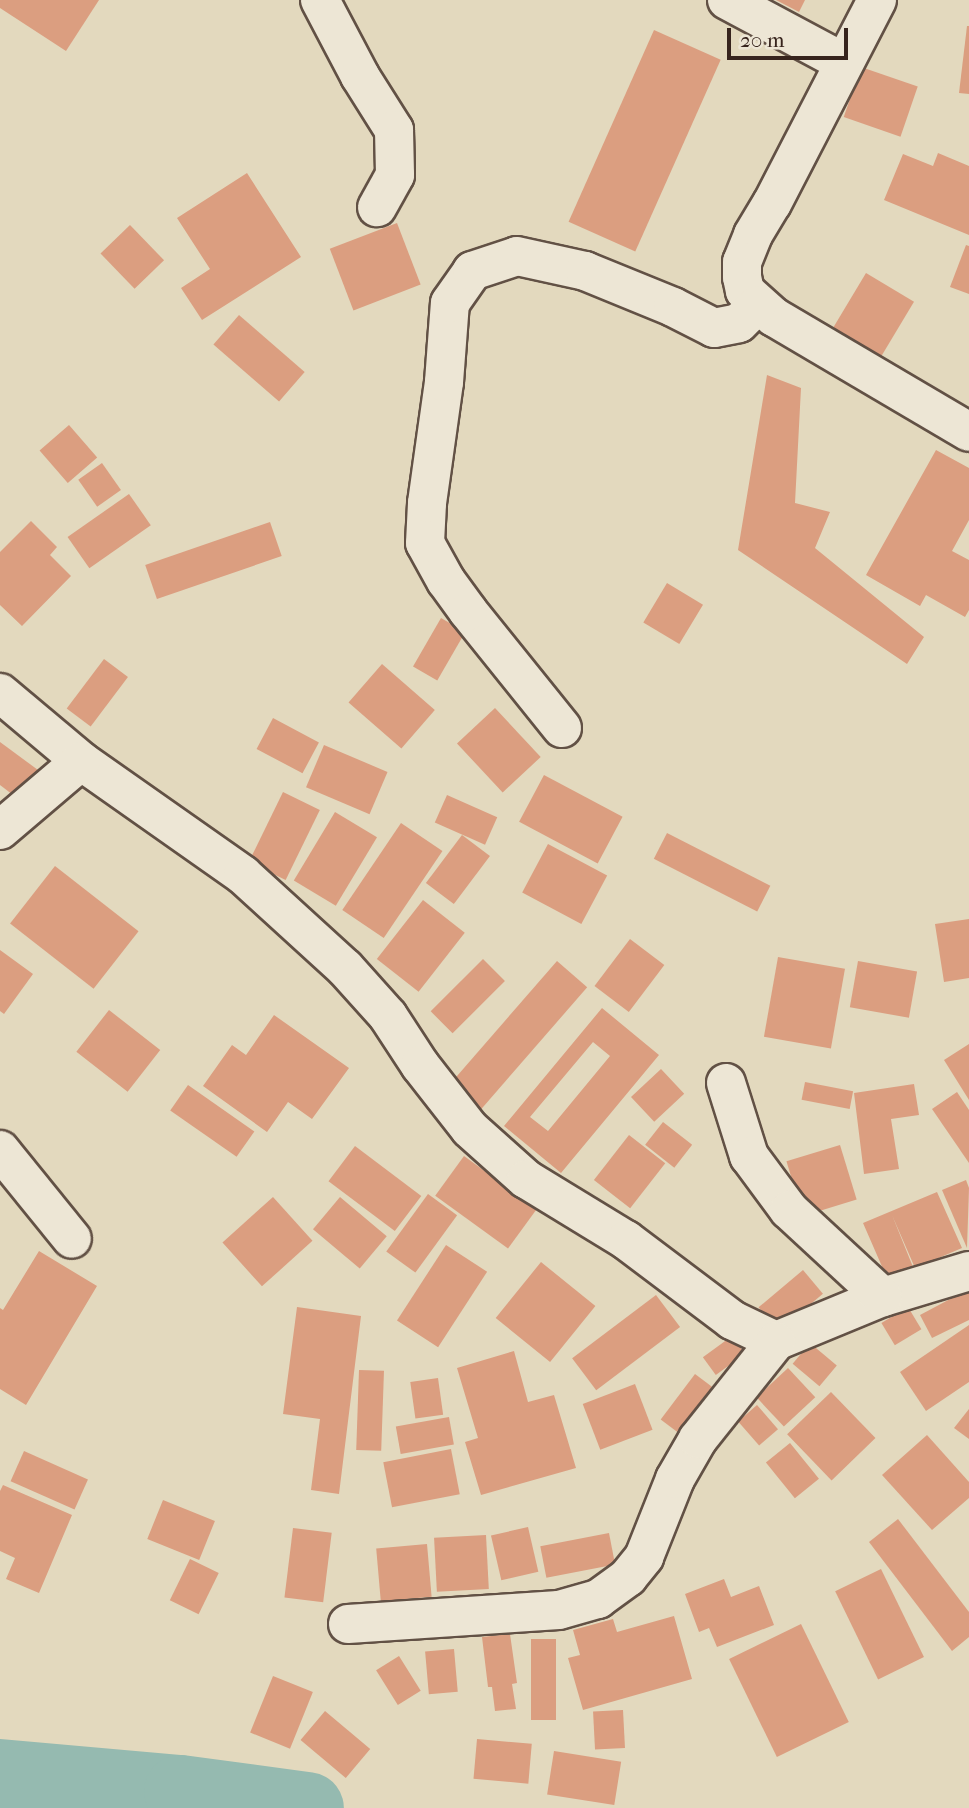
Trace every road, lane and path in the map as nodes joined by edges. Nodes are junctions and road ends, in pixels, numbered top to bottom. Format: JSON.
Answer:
{"nodes":[{"id":1,"x":320,"y":0,"type":"edge"},
{"id":2,"x":727,"y":0,"type":"edge"},
{"id":3,"x":877,"y":0,"type":"edge"},
{"id":4,"x":843,"y":62,"type":"junction"},
{"id":5,"x":377,"y":207,"type":"dead end"},
{"id":6,"x":758,"y":305,"type":"junction"},
{"id":7,"x":969,"y":432,"type":"edge"},
{"id":8,"x":0,"y":693,"type":"edge"},
{"id":9,"x":562,"y":728,"type":"dead end"},
{"id":10,"x":81,"y":761,"type":"junction"},
{"id":11,"x":0,"y":830,"type":"edge"},
{"id":12,"x":726,"y":1083,"type":"dead end"},
{"id":13,"x":0,"y":1150,"type":"edge"},
{"id":14,"x":72,"y":1238,"type":"dead end"},
{"id":15,"x":969,"y":1271,"type":"edge"},
{"id":16,"x":883,"y":1297,"type":"junction"},
{"id":17,"x":776,"y":1341,"type":"junction"},
{"id":18,"x":348,"y":1624,"type":"dead end"}],
"edges":[{"from":1,"to":5,"type":"street"},
{"from":2,"to":4,"type":"street"},
{"from":3,"to":4,"type":"street"},
{"from":4,"to":6,"type":"street"},
{"from":6,"to":7,"type":"street"},
{"from":6,"to":9,"type":"street"},
{"from":8,"to":10,"type":"street"},
{"from":10,"to":11,"type":"street"},
{"from":10,"to":17,"type":"street"},
{"from":12,"to":16,"type":"street"},
{"from":13,"to":14,"type":"street"},
{"from":15,"to":16,"type":"street"},
{"from":16,"to":17,"type":"street"},
{"from":17,"to":18,"type":"street"}]}
